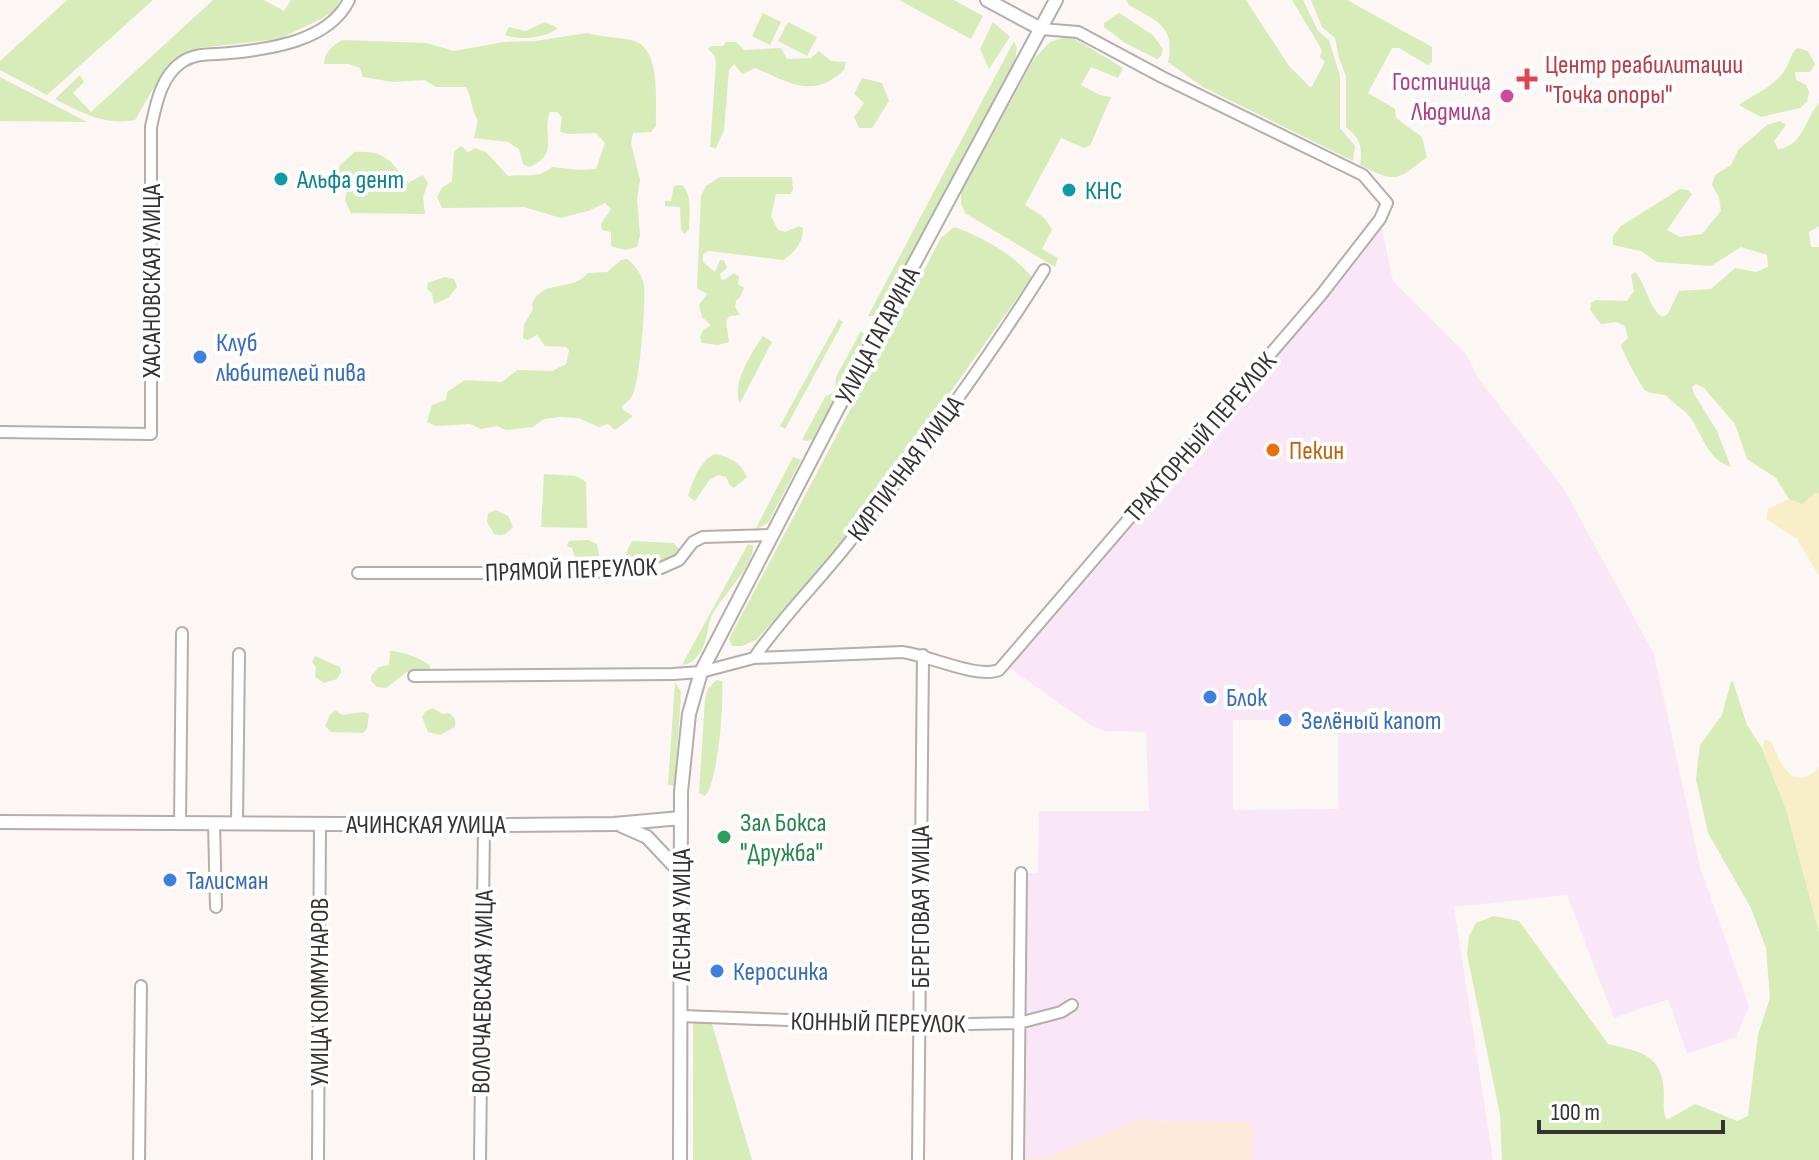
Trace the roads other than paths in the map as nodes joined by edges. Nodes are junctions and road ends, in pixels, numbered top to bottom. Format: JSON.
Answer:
{"nodes":[{"id":1,"x":349,"y":0,"type":"edge"},
{"id":2,"x":987,"y":0,"type":"edge"},
{"id":3,"x":1056,"y":0,"type":"edge"},
{"id":4,"x":1041,"y":29,"type":"junction"},
{"id":5,"x":1044,"y":270,"type":"dead end"},
{"id":6,"x":0,"y":432,"type":"edge"},
{"id":7,"x":772,"y":535,"type":"junction"},
{"id":8,"x":358,"y":573,"type":"dead end"},
{"id":9,"x":182,"y":633,"type":"dead end"},
{"id":10,"x":239,"y":654,"type":"dead end"},
{"id":11,"x":923,"y":655,"type":"junction"},
{"id":12,"x":754,"y":658,"type":"junction"},
{"id":13,"x":701,"y":672,"type":"junction"},
{"id":14,"x":414,"y":676,"type":"dead end"},
{"id":15,"x":681,"y":818,"type":"junction"},
{"id":16,"x":0,"y":822,"type":"edge"},
{"id":17,"x":180,"y":823,"type":"junction"},
{"id":18,"x":214,"y":823,"type":"junction"},
{"id":19,"x":237,"y":823,"type":"junction"},
{"id":20,"x":320,"y":824,"type":"junction"},
{"id":21,"x":614,"y":824,"type":"junction"},
{"id":22,"x":484,"y":825,"type":"junction"},
{"id":23,"x":681,"y":873,"type":"junction"},
{"id":24,"x":1021,"y":873,"type":"dead end"},
{"id":25,"x":216,"y":907,"type":"dead end"},
{"id":26,"x":141,"y":986,"type":"dead end"},
{"id":27,"x":1072,"y":1005,"type":"dead end"},
{"id":28,"x":681,"y":1016,"type":"junction"},
{"id":29,"x":1019,"y":1023,"type":"junction"},
{"id":30,"x":920,"y":1025,"type":"junction"},
{"id":31,"x":139,"y":1160,"type":"edge"},
{"id":32,"x":318,"y":1160,"type":"edge"},
{"id":33,"x":480,"y":1160,"type":"edge"},
{"id":34,"x":680,"y":1160,"type":"edge"},
{"id":35,"x":918,"y":1160,"type":"edge"},
{"id":36,"x":1018,"y":1160,"type":"edge"}],
"edges":[{"from":1,"to":6,"type":"street","name":"ХАСАНОВСКАЯ УЛИЦА"},
{"from":2,"to":4,"type":"street"},
{"from":3,"to":4,"type":"street","name":"УЛИЦА ГАГАРИНА"},
{"from":4,"to":7,"type":"street","name":"УЛИЦА ГАГАРИНА"},
{"from":4,"to":11,"type":"street","name":"ТРАКТОРНЫЙ ПЕРЕУЛОК"},
{"from":5,"to":12,"type":"street","name":"КИРПИЧНАЯ УЛИЦА"},
{"from":7,"to":8,"type":"street","name":"ПРЯМОЙ ПЕРЕУЛОК"},
{"from":7,"to":13,"type":"street","name":"УЛИЦА ГАГАРИНА"},
{"from":9,"to":17,"type":"street"},
{"from":10,"to":19,"type":"street"},
{"from":11,"to":12,"type":"street"},
{"from":11,"to":30,"type":"street","name":"БЕРЕГОВАЯ УЛИЦА"},
{"from":12,"to":13,"type":"street"},
{"from":13,"to":14,"type":"street"},
{"from":13,"to":15,"type":"street","name":"ЛЕСНАЯ УЛИЦА"},
{"from":15,"to":21,"type":"street","name":"АЧИНСКАЯ УЛИЦА"},
{"from":15,"to":23,"type":"street","name":"ЛЕСНАЯ УЛИЦА"},
{"from":16,"to":17,"type":"street","name":"АЧИНСКАЯ УЛИЦА"},
{"from":17,"to":18,"type":"street","name":"АЧИНСКАЯ УЛИЦА"},
{"from":18,"to":19,"type":"street","name":"АЧИНСКАЯ УЛИЦА"},
{"from":18,"to":25,"type":"street"},
{"from":19,"to":20,"type":"street","name":"АЧИНСКАЯ УЛИЦА"},
{"from":20,"to":22,"type":"street","name":"АЧИНСКАЯ УЛИЦА"},
{"from":20,"to":32,"type":"street","name":"УЛИЦА КОММУНАРОВ"},
{"from":21,"to":22,"type":"street","name":"АЧИНСКАЯ УЛИЦА"},
{"from":21,"to":23,"type":"street","name":"АЧИНСКАЯ УЛИЦА"},
{"from":22,"to":33,"type":"street","name":"ВОЛОЧАЕВСКАЯ УЛИЦА"},
{"from":23,"to":28,"type":"street","name":"ЛЕСНАЯ УЛИЦА"},
{"from":24,"to":29,"type":"street"},
{"from":26,"to":31,"type":"street"},
{"from":27,"to":29,"type":"street","name":"КОННЫЙ ПЕРЕУЛОК"},
{"from":28,"to":30,"type":"street","name":"КОННЫЙ ПЕРЕУЛОК"},
{"from":28,"to":34,"type":"street","name":"ЛЕСНАЯ УЛИЦА"},
{"from":29,"to":30,"type":"street","name":"КОННЫЙ ПЕРЕУЛОК"},
{"from":29,"to":36,"type":"street"},
{"from":30,"to":35,"type":"street","name":"БЕРЕГОВАЯ УЛИЦА"}]}
